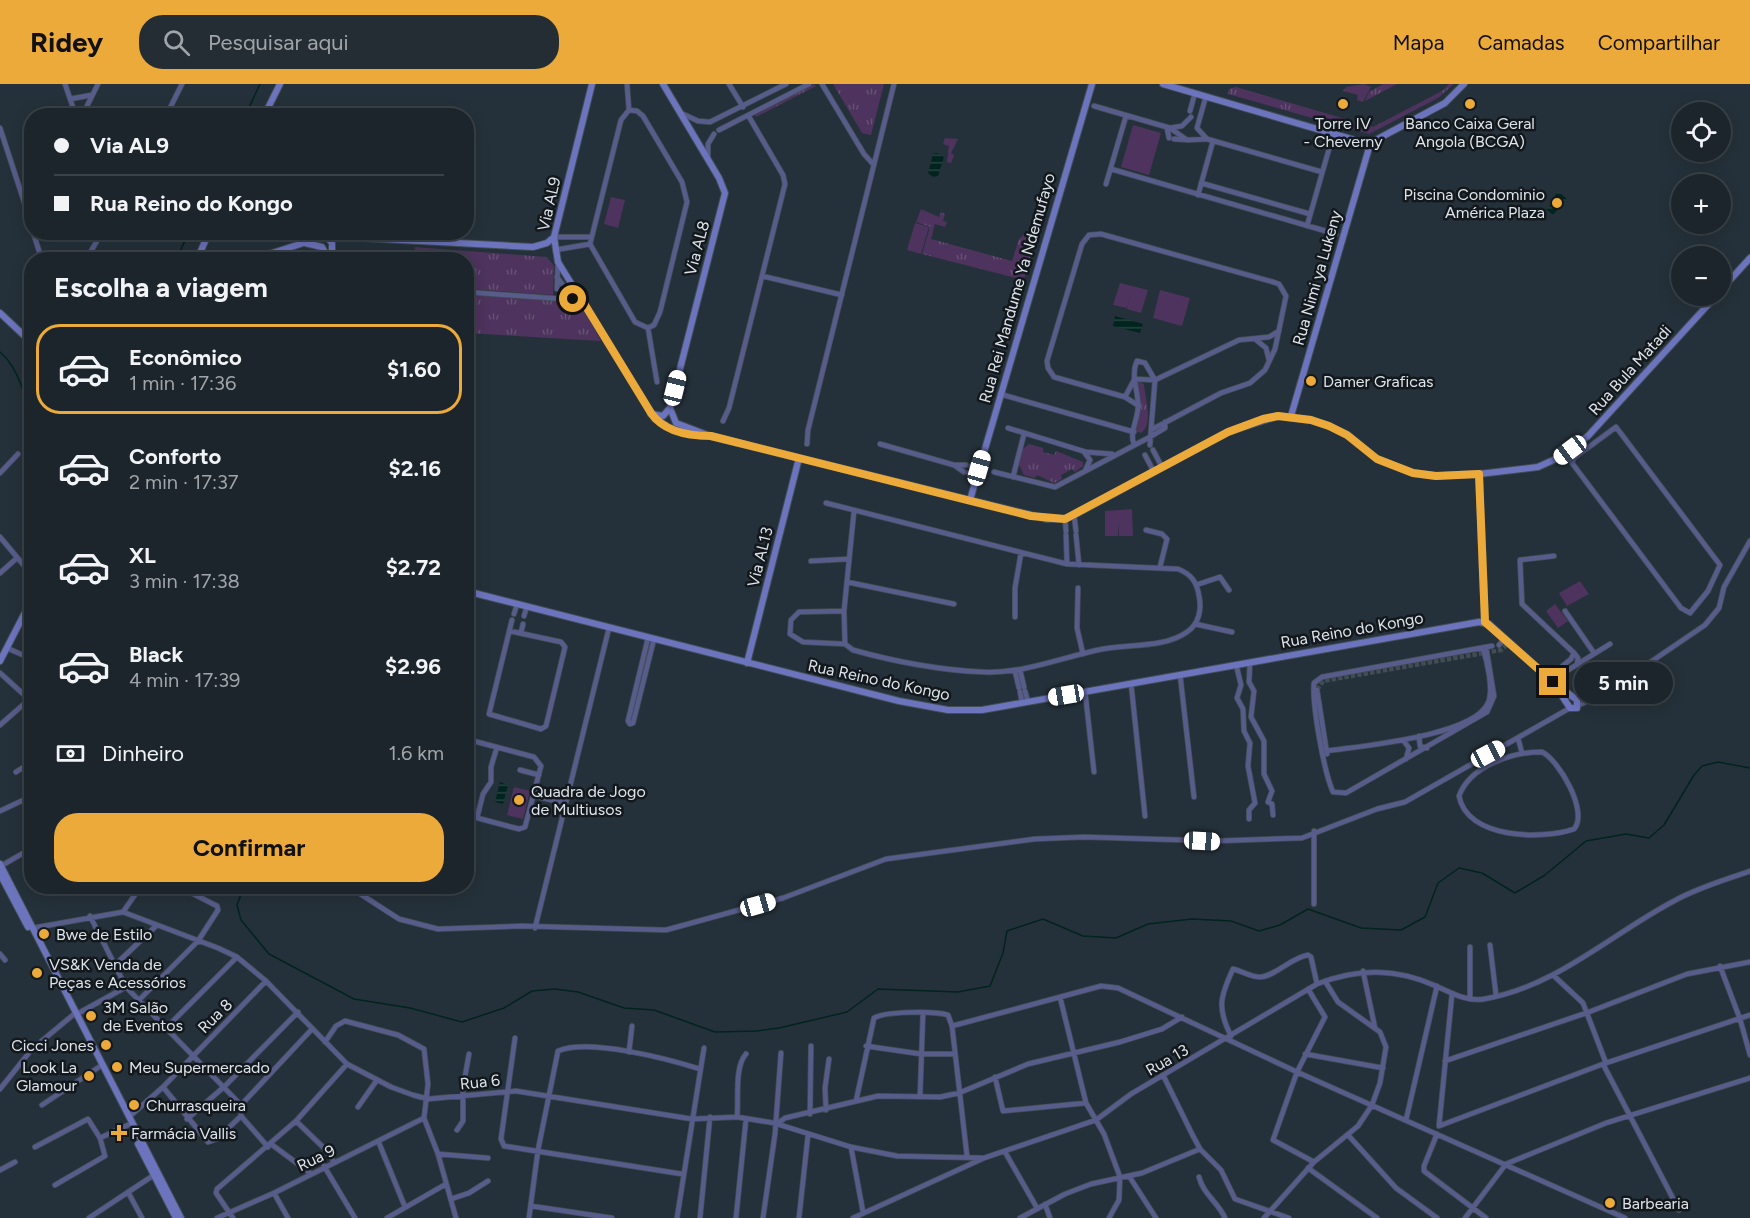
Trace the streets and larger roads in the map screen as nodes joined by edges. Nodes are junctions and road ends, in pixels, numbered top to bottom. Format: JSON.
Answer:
{"nodes":[{"id":1,"x":66,"y":84,"type":"edge"},
{"id":2,"x":98,"y":84,"type":"edge"},
{"id":3,"x":182,"y":84,"type":"edge"},
{"id":4,"x":280,"y":84,"type":"edge"},
{"id":5,"x":592,"y":84,"type":"edge"},
{"id":6,"x":627,"y":84,"type":"edge"},
{"id":7,"x":663,"y":84,"type":"edge"},
{"id":8,"x":729,"y":84,"type":"edge"},
{"id":9,"x":786,"y":84,"type":"edge"},
{"id":10,"x":809,"y":84,"type":"edge"},
{"id":11,"x":822,"y":84,"type":"edge"},
{"id":12,"x":894,"y":84,"type":"edge"},
{"id":13,"x":1092,"y":84,"type":"edge"},
{"id":14,"x":1163,"y":84,"type":"edge"},
{"id":15,"x":1464,"y":84,"type":"edge"},
{"id":16,"x":1196,"y":94,"type":"junction"},
{"id":17,"x":92,"y":95,"type":"junction"},
{"id":18,"x":1206,"y":96,"type":"junction"},
{"id":19,"x":763,"y":97,"type":"junction"},
{"id":20,"x":70,"y":99,"type":"junction"},
{"id":21,"x":768,"y":105,"type":"junction"},
{"id":22,"x":743,"y":106,"type":"junction"},
{"id":23,"x":1094,"y":106,"type":"dead end"},
{"id":24,"x":73,"y":108,"type":"edge"},
{"id":25,"x":86,"y":108,"type":"edge"},
{"id":26,"x":170,"y":108,"type":"edge"},
{"id":27,"x":268,"y":108,"type":"edge"},
{"id":28,"x":629,"y":110,"type":"junction"},
{"id":29,"x":679,"y":111,"type":"junction"},
{"id":30,"x":748,"y":115,"type":"junction"},
{"id":31,"x":1126,"y":116,"type":"junction"},
{"id":32,"x":1183,"y":125,"type":"junction"},
{"id":33,"x":0,"y":128,"type":"edge"},
{"id":34,"x":1168,"y":128,"type":"junction"},
{"id":35,"x":719,"y":130,"type":"dead end"},
{"id":36,"x":1198,"y":130,"type":"junction"},
{"id":37,"x":714,"y":134,"type":"dead end"},
{"id":38,"x":1183,"y":137,"type":"junction"},
{"id":39,"x":1207,"y":139,"type":"junction"},
{"id":40,"x":1191,"y":140,"type":"junction"},
{"id":41,"x":1213,"y":141,"type":"junction"},
{"id":42,"x":1331,"y":142,"type":"dead end"},
{"id":43,"x":1369,"y":144,"type":"junction"},
{"id":44,"x":708,"y":159,"type":"junction"},
{"id":45,"x":873,"y":164,"type":"junction"},
{"id":46,"x":1111,"y":169,"type":"junction"},
{"id":47,"x":1322,"y":172,"type":"junction"},
{"id":48,"x":1201,"y":183,"type":"junction"},
{"id":49,"x":1106,"y":184,"type":"dead end"},
{"id":50,"x":1198,"y":195,"type":"junction"},
{"id":51,"x":24,"y":202,"type":"edge"},
{"id":52,"x":1310,"y":214,"type":"junction"},
{"id":53,"x":1307,"y":226,"type":"junction"},
{"id":54,"x":1336,"y":234,"type":"dead end"},
{"id":55,"x":554,"y":237,"type":"junction"},
{"id":56,"x":591,"y":237,"type":"junction"},
{"id":57,"x":312,"y":240,"type":"edge"},
{"id":58,"x":401,"y":240,"type":"edge"},
{"id":59,"x":590,"y":244,"type":"junction"},
{"id":60,"x":284,"y":249,"type":"junction"},
{"id":61,"x":555,"y":250,"type":"junction"},
{"id":62,"x":275,"y":252,"type":"edge"},
{"id":63,"x":324,"y":252,"type":"edge"},
{"id":64,"x":1750,"y":258,"type":"edge"},
{"id":65,"x":558,"y":262,"type":"junction"},
{"id":66,"x":762,"y":276,"type":"junction"},
{"id":67,"x":557,"y":277,"type":"junction"},
{"id":68,"x":1731,"y":279,"type":"edge"},
{"id":69,"x":474,"y":292,"type":"edge"},
{"id":70,"x":556,"y":293,"type":"junction"},
{"id":71,"x":842,"y":295,"type":"junction"},
{"id":72,"x":569,"y":299,"type":"junction"},
{"id":73,"x":582,"y":300,"type":"junction"},
{"id":74,"x":1707,"y":306,"type":"edge"},
{"id":75,"x":0,"y":313,"type":"edge"},
{"id":76,"x":648,"y":327,"type":"junction"},
{"id":77,"x":1280,"y":330,"type":"junction"},
{"id":78,"x":24,"y":336,"type":"edge"},
{"id":79,"x":1252,"y":338,"type":"junction"},
{"id":80,"x":1269,"y":363,"type":"junction"},
{"id":81,"x":1134,"y":380,"type":"junction"},
{"id":82,"x":1155,"y":380,"type":"junction"},
{"id":83,"x":657,"y":382,"type":"dead end"},
{"id":84,"x":1000,"y":393,"type":"junction"},
{"id":85,"x":1125,"y":397,"type":"junction"},
{"id":86,"x":1138,"y":406,"type":"junction"},
{"id":87,"x":670,"y":408,"type":"junction"},
{"id":88,"x":651,"y":413,"type":"junction"},
{"id":89,"x":1291,"y":416,"type":"junction"},
{"id":90,"x":723,"y":422,"type":"dead end"},
{"id":91,"x":1165,"y":422,"type":"junction"},
{"id":92,"x":1008,"y":428,"type":"dead end"},
{"id":93,"x":1151,"y":430,"type":"junction"},
{"id":94,"x":1134,"y":432,"type":"junction"},
{"id":95,"x":1024,"y":434,"type":"junction"},
{"id":96,"x":711,"y":436,"type":"junction"},
{"id":97,"x":1150,"y":437,"type":"junction"},
{"id":98,"x":1586,"y":437,"type":"junction"},
{"id":99,"x":1136,"y":443,"type":"junction"},
{"id":100,"x":807,"y":444,"type":"dead end"},
{"id":101,"x":880,"y":444,"type":"dead end"},
{"id":102,"x":1592,"y":445,"type":"junction"},
{"id":103,"x":1082,"y":451,"type":"junction"},
{"id":104,"x":18,"y":454,"type":"dead end"},
{"id":105,"x":1113,"y":454,"type":"junction"},
{"id":106,"x":799,"y":458,"type":"junction"},
{"id":107,"x":954,"y":465,"type":"junction"},
{"id":108,"x":1162,"y":467,"type":"junction"},
{"id":109,"x":979,"y":468,"type":"junction"},
{"id":110,"x":1085,"y":471,"type":"junction"},
{"id":111,"x":994,"y":472,"type":"dead end"},
{"id":112,"x":1154,"y":472,"type":"junction"},
{"id":113,"x":0,"y":473,"type":"edge"},
{"id":114,"x":1479,"y":474,"type":"junction"},
{"id":115,"x":976,"y":476,"type":"junction"},
{"id":116,"x":1013,"y":477,"type":"junction"},
{"id":117,"x":970,"y":500,"type":"junction"},
{"id":118,"x":826,"y":503,"type":"dead end"},
{"id":119,"x":854,"y":511,"type":"junction"},
{"id":120,"x":1074,"y":515,"type":"junction"},
{"id":121,"x":1065,"y":519,"type":"junction"},
{"id":122,"x":1146,"y":530,"type":"dead end"},
{"id":123,"x":1066,"y":531,"type":"junction"},
{"id":124,"x":1076,"y":531,"type":"junction"},
{"id":125,"x":0,"y":537,"type":"edge"},
{"id":126,"x":1750,"y":541,"type":"edge"},
{"id":127,"x":1021,"y":553,"type":"junction"},
{"id":128,"x":1078,"y":556,"type":"junction"},
{"id":129,"x":1554,"y":556,"type":"dead end"},
{"id":130,"x":1067,"y":557,"type":"junction"},
{"id":131,"x":17,"y":558,"type":"junction"},
{"id":132,"x":849,"y":559,"type":"junction"},
{"id":133,"x":811,"y":561,"type":"dead end"},
{"id":134,"x":1067,"y":564,"type":"junction"},
{"id":135,"x":1078,"y":565,"type":"junction"},
{"id":136,"x":24,"y":566,"type":"edge"},
{"id":137,"x":1160,"y":567,"type":"junction"},
{"id":138,"x":0,"y":573,"type":"edge"},
{"id":139,"x":847,"y":582,"type":"junction"},
{"id":140,"x":1196,"y":585,"type":"junction"},
{"id":141,"x":1078,"y":588,"type":"dead end"},
{"id":142,"x":1229,"y":590,"type":"dead end"},
{"id":143,"x":474,"y":593,"type":"edge"},
{"id":144,"x":517,"y":604,"type":"junction"},
{"id":145,"x":954,"y":604,"type":"dead end"},
{"id":146,"x":527,"y":606,"type":"junction"},
{"id":147,"x":844,"y":611,"type":"junction"},
{"id":148,"x":1565,"y":611,"type":"dead end"},
{"id":149,"x":24,"y":614,"type":"edge"},
{"id":150,"x":514,"y":614,"type":"dead end"},
{"id":151,"x":524,"y":616,"type":"dead end"},
{"id":152,"x":1015,"y":618,"type":"dead end"},
{"id":153,"x":512,"y":620,"type":"dead end"},
{"id":154,"x":1485,"y":622,"type":"junction"},
{"id":155,"x":523,"y":624,"type":"dead end"},
{"id":156,"x":1196,"y":624,"type":"junction"},
{"id":157,"x":609,"y":628,"type":"junction"},
{"id":158,"x":510,"y":631,"type":"junction"},
{"id":159,"x":1232,"y":632,"type":"dead end"},
{"id":160,"x":521,"y":633,"type":"junction"},
{"id":161,"x":651,"y":638,"type":"junction"},
{"id":162,"x":1505,"y":638,"type":"junction"},
{"id":163,"x":845,"y":644,"type":"junction"},
{"id":164,"x":1610,"y":644,"type":"dead end"},
{"id":165,"x":1499,"y":645,"type":"dead end"},
{"id":166,"x":1487,"y":647,"type":"junction"},
{"id":167,"x":7,"y":648,"type":"junction"},
{"id":168,"x":1574,"y":653,"type":"junction"},
{"id":169,"x":1594,"y":653,"type":"junction"},
{"id":170,"x":1083,"y":654,"type":"junction"},
{"id":171,"x":24,"y":655,"type":"edge"},
{"id":172,"x":0,"y":661,"type":"edge"},
{"id":173,"x":1250,"y":662,"type":"junction"},
{"id":174,"x":747,"y":663,"type":"junction"},
{"id":175,"x":1236,"y":664,"type":"junction"},
{"id":176,"x":1576,"y":664,"type":"junction"},
{"id":177,"x":1562,"y":666,"type":"junction"},
{"id":178,"x":1018,"y":671,"type":"junction"},
{"id":179,"x":1565,"y":673,"type":"junction"},
{"id":180,"x":0,"y":674,"type":"edge"},
{"id":181,"x":1180,"y":674,"type":"junction"},
{"id":182,"x":1551,"y":680,"type":"junction"},
{"id":183,"x":1250,"y":682,"type":"junction"},
{"id":184,"x":1131,"y":683,"type":"junction"},
{"id":185,"x":1241,"y":685,"type":"junction"},
{"id":186,"x":1317,"y":690,"type":"dead end"},
{"id":187,"x":1085,"y":691,"type":"junction"},
{"id":188,"x":24,"y":694,"type":"edge"},
{"id":189,"x":1025,"y":702,"type":"junction"},
{"id":190,"x":1579,"y":705,"type":"junction"},
{"id":191,"x":24,"y":706,"type":"edge"},
{"id":192,"x":1570,"y":708,"type":"junction"},
{"id":193,"x":0,"y":725,"type":"edge"},
{"id":194,"x":1420,"y":736,"type":"junction"},
{"id":195,"x":1518,"y":738,"type":"junction"},
{"id":196,"x":1403,"y":740,"type":"junction"},
{"id":197,"x":474,"y":741,"type":"edge"},
{"id":198,"x":497,"y":747,"type":"junction"},
{"id":199,"x":1427,"y":748,"type":"junction"},
{"id":200,"x":1327,"y":751,"type":"junction"},
{"id":201,"x":1522,"y":753,"type":"junction"},
{"id":202,"x":1326,"y":759,"type":"junction"},
{"id":203,"x":1406,"y":759,"type":"junction"},
{"id":204,"x":24,"y":767,"type":"edge"},
{"id":205,"x":1264,"y":768,"type":"junction"},
{"id":206,"x":520,"y":770,"type":"dead end"},
{"id":207,"x":1249,"y":771,"type":"junction"},
{"id":208,"x":16,"y":772,"type":"dead end"},
{"id":209,"x":1094,"y":772,"type":"dead end"},
{"id":210,"x":539,"y":775,"type":"junction"},
{"id":211,"x":534,"y":796,"type":"junction"},
{"id":212,"x":1194,"y":796,"type":"dead end"},
{"id":213,"x":24,"y":800,"type":"edge"},
{"id":214,"x":1255,"y":802,"type":"junction"},
{"id":215,"x":1268,"y":802,"type":"junction"},
{"id":216,"x":565,"y":803,"type":"junction"},
{"id":217,"x":0,"y":811,"type":"edge"},
{"id":218,"x":1273,"y":815,"type":"dead end"},
{"id":219,"x":1144,"y":816,"type":"dead end"},
{"id":220,"x":474,"y":817,"type":"edge"},
{"id":221,"x":477,"y":818,"type":"junction"},
{"id":222,"x":1249,"y":819,"type":"dead end"},
{"id":223,"x":1314,"y":831,"type":"junction"},
{"id":224,"x":24,"y":852,"type":"edge"},
{"id":225,"x":1,"y":865,"type":"edge"},
{"id":226,"x":1750,"y":871,"type":"edge"},
{"id":227,"x":0,"y":874,"type":"edge"},
{"id":228,"x":135,"y":894,"type":"edge"},
{"id":229,"x":193,"y":894,"type":"edge"},
{"id":230,"x":359,"y":894,"type":"edge"},
{"id":231,"x":1314,"y":904,"type":"dead end"},
{"id":232,"x":123,"y":912,"type":"junction"},
{"id":233,"x":90,"y":916,"type":"junction"},
{"id":234,"x":157,"y":925,"type":"junction"},
{"id":235,"x":33,"y":928,"type":"junction"},
{"id":236,"x":535,"y":928,"type":"junction"},
{"id":237,"x":198,"y":941,"type":"junction"},
{"id":238,"x":1490,"y":945,"type":"dead end"},
{"id":239,"x":1470,"y":947,"type":"dead end"},
{"id":240,"x":0,"y":954,"type":"edge"},
{"id":241,"x":237,"y":957,"type":"junction"},
{"id":242,"x":5,"y":960,"type":"dead end"},
{"id":243,"x":1750,"y":962,"type":"edge"},
{"id":244,"x":115,"y":965,"type":"junction"},
{"id":245,"x":1720,"y":966,"type":"junction"},
{"id":246,"x":1363,"y":971,"type":"junction"},
{"id":247,"x":1553,"y":975,"type":"junction"},
{"id":248,"x":267,"y":981,"type":"junction"},
{"id":249,"x":1325,"y":981,"type":"junction"},
{"id":250,"x":1317,"y":984,"type":"junction"},
{"id":251,"x":1437,"y":986,"type":"junction"},
{"id":252,"x":126,"y":987,"type":"junction"},
{"id":253,"x":1308,"y":989,"type":"junction"},
{"id":254,"x":1452,"y":994,"type":"junction"},
{"id":255,"x":1496,"y":995,"type":"junction"},
{"id":256,"x":1060,"y":997,"type":"junction"},
{"id":257,"x":1470,"y":998,"type":"junction"},
{"id":258,"x":139,"y":1000,"type":"junction"},
{"id":259,"x":298,"y":1012,"type":"junction"},
{"id":260,"x":1589,"y":1012,"type":"junction"},
{"id":261,"x":923,"y":1013,"type":"junction"},
{"id":262,"x":75,"y":1015,"type":"junction"},
{"id":263,"x":1750,"y":1015,"type":"edge"},
{"id":264,"x":1182,"y":1017,"type":"junction"},
{"id":265,"x":1740,"y":1019,"type":"junction"},
{"id":266,"x":632,"y":1026,"type":"dead end"},
{"id":267,"x":952,"y":1026,"type":"junction"},
{"id":268,"x":1376,"y":1028,"type":"junction"},
{"id":269,"x":165,"y":1029,"type":"junction"},
{"id":270,"x":312,"y":1029,"type":"junction"},
{"id":271,"x":1230,"y":1037,"type":"junction"},
{"id":272,"x":515,"y":1038,"type":"dead end"},
{"id":273,"x":325,"y":1042,"type":"junction"},
{"id":274,"x":811,"y":1046,"type":"dead end"},
{"id":275,"x":866,"y":1046,"type":"junction"},
{"id":276,"x":704,"y":1048,"type":"dead end"},
{"id":277,"x":629,"y":1052,"type":"junction"},
{"id":278,"x":780,"y":1053,"type":"dead end"},
{"id":279,"x":469,"y":1054,"type":"dead end"},
{"id":280,"x":747,"y":1054,"type":"dead end"},
{"id":281,"x":921,"y":1054,"type":"junction"},
{"id":282,"x":955,"y":1054,"type":"junction"},
{"id":283,"x":1075,"y":1054,"type":"junction"},
{"id":284,"x":1305,"y":1054,"type":"junction"},
{"id":285,"x":1750,"y":1055,"type":"edge"},
{"id":286,"x":192,"y":1056,"type":"junction"},
{"id":287,"x":829,"y":1059,"type":"dead end"},
{"id":288,"x":1445,"y":1061,"type":"junction"},
{"id":289,"x":1604,"y":1063,"type":"junction"},
{"id":290,"x":347,"y":1064,"type":"junction"},
{"id":291,"x":99,"y":1067,"type":"junction"},
{"id":292,"x":1383,"y":1068,"type":"junction"},
{"id":293,"x":700,"y":1069,"type":"junction"},
{"id":294,"x":1297,"y":1072,"type":"junction"},
{"id":295,"x":1163,"y":1075,"type":"junction"},
{"id":296,"x":995,"y":1077,"type":"junction"},
{"id":297,"x":1750,"y":1078,"type":"edge"},
{"id":298,"x":377,"y":1080,"type":"junction"},
{"id":299,"x":225,"y":1086,"type":"junction"},
{"id":300,"x":163,"y":1087,"type":"junction"},
{"id":301,"x":0,"y":1089,"type":"edge"},
{"id":302,"x":507,"y":1092,"type":"junction"},
{"id":303,"x":959,"y":1093,"type":"junction"},
{"id":304,"x":464,"y":1096,"type":"junction"},
{"id":305,"x":549,"y":1096,"type":"junction"},
{"id":306,"x":920,"y":1097,"type":"junction"},
{"id":307,"x":428,"y":1099,"type":"junction"},
{"id":308,"x":856,"y":1101,"type":"junction"},
{"id":309,"x":1086,"y":1103,"type":"junction"},
{"id":310,"x":42,"y":1105,"type":"dead end"},
{"id":311,"x":241,"y":1105,"type":"junction"},
{"id":312,"x":1372,"y":1105,"type":"junction"},
{"id":313,"x":358,"y":1107,"type":"dead end"},
{"id":314,"x":826,"y":1110,"type":"junction"},
{"id":315,"x":810,"y":1114,"type":"junction"},
{"id":316,"x":240,"y":1116,"type":"junction"},
{"id":317,"x":710,"y":1117,"type":"junction"},
{"id":318,"x":737,"y":1117,"type":"junction"},
{"id":319,"x":1630,"y":1117,"type":"junction"},
{"id":320,"x":424,"y":1118,"type":"junction"},
{"id":321,"x":187,"y":1119,"type":"junction"},
{"id":322,"x":692,"y":1119,"type":"junction"},
{"id":323,"x":746,"y":1119,"type":"junction"},
{"id":324,"x":1096,"y":1120,"type":"junction"},
{"id":325,"x":1406,"y":1120,"type":"junction"},
{"id":326,"x":129,"y":1121,"type":"junction"},
{"id":327,"x":296,"y":1121,"type":"junction"},
{"id":328,"x":776,"y":1123,"type":"junction"},
{"id":329,"x":1439,"y":1126,"type":"junction"},
{"id":330,"x":457,"y":1130,"type":"dead end"},
{"id":331,"x":1437,"y":1134,"type":"junction"},
{"id":332,"x":808,"y":1135,"type":"junction"},
{"id":333,"x":1348,"y":1135,"type":"junction"},
{"id":334,"x":100,"y":1138,"type":"junction"},
{"id":335,"x":379,"y":1143,"type":"junction"},
{"id":336,"x":270,"y":1145,"type":"junction"},
{"id":337,"x":35,"y":1147,"type":"dead end"},
{"id":338,"x":851,"y":1147,"type":"junction"},
{"id":339,"x":1200,"y":1149,"type":"junction"},
{"id":340,"x":538,"y":1150,"type":"junction"},
{"id":341,"x":1005,"y":1152,"type":"junction"},
{"id":342,"x":438,"y":1154,"type":"junction"},
{"id":343,"x":967,"y":1156,"type":"junction"},
{"id":344,"x":488,"y":1158,"type":"dead end"},
{"id":345,"x":984,"y":1158,"type":"junction"},
{"id":346,"x":15,"y":1162,"type":"dead end"},
{"id":347,"x":334,"y":1162,"type":"junction"},
{"id":348,"x":1314,"y":1162,"type":"junction"},
{"id":349,"x":1506,"y":1164,"type":"junction"},
{"id":350,"x":324,"y":1166,"type":"junction"},
{"id":351,"x":1308,"y":1168,"type":"junction"},
{"id":352,"x":0,"y":1170,"type":"edge"},
{"id":353,"x":310,"y":1173,"type":"junction"},
{"id":354,"x":682,"y":1174,"type":"junction"},
{"id":355,"x":154,"y":1176,"type":"junction"},
{"id":356,"x":1129,"y":1176,"type":"junction"},
{"id":357,"x":1198,"y":1177,"type":"dead end"},
{"id":358,"x":1120,"y":1178,"type":"junction"},
{"id":359,"x":488,"y":1181,"type":"dead end"},
{"id":360,"x":446,"y":1184,"type":"junction"},
{"id":361,"x":55,"y":1185,"type":"dead end"},
{"id":362,"x":128,"y":1192,"type":"junction"},
{"id":363,"x":274,"y":1193,"type":"junction"},
{"id":364,"x":451,"y":1199,"type":"junction"},
{"id":365,"x":1045,"y":1204,"type":"junction"},
{"id":366,"x":531,"y":1206,"type":"junction"},
{"id":367,"x":405,"y":1207,"type":"junction"},
{"id":368,"x":1037,"y":1208,"type":"junction"},
{"id":369,"x":1472,"y":1208,"type":"junction"},
{"id":370,"x":1678,"y":1210,"type":"dead end"},
{"id":371,"x":230,"y":1212,"type":"junction"},
{"id":372,"x":863,"y":1212,"type":"junction"},
{"id":373,"x":1268,"y":1213,"type":"junction"},
{"id":374,"x":89,"y":1218,"type":"edge"},
{"id":375,"x":142,"y":1218,"type":"edge"},
{"id":376,"x":176,"y":1218,"type":"edge"},
{"id":377,"x":181,"y":1218,"type":"edge"},
{"id":378,"x":217,"y":1218,"type":"edge"},
{"id":379,"x":233,"y":1218,"type":"edge"},
{"id":380,"x":288,"y":1218,"type":"edge"},
{"id":381,"x":355,"y":1218,"type":"edge"},
{"id":382,"x":387,"y":1218,"type":"edge"},
{"id":383,"x":455,"y":1218,"type":"edge"},
{"id":384,"x":529,"y":1218,"type":"edge"},
{"id":385,"x":612,"y":1218,"type":"edge"},
{"id":386,"x":677,"y":1218,"type":"edge"},
{"id":387,"x":700,"y":1218,"type":"edge"},
{"id":388,"x":736,"y":1218,"type":"edge"},
{"id":389,"x":763,"y":1218,"type":"edge"},
{"id":390,"x":799,"y":1218,"type":"edge"},
{"id":391,"x":854,"y":1218,"type":"edge"},
{"id":392,"x":1020,"y":1218,"type":"edge"},
{"id":393,"x":1050,"y":1218,"type":"edge"},
{"id":394,"x":1109,"y":1218,"type":"edge"},
{"id":395,"x":1156,"y":1218,"type":"edge"},
{"id":396,"x":1225,"y":1218,"type":"edge"},
{"id":397,"x":1264,"y":1218,"type":"edge"},
{"id":398,"x":1289,"y":1218,"type":"edge"},
{"id":399,"x":1377,"y":1218,"type":"edge"},
{"id":400,"x":1437,"y":1218,"type":"edge"},
{"id":401,"x":1465,"y":1218,"type":"edge"},
{"id":402,"x":1486,"y":1218,"type":"edge"},
{"id":403,"x":1625,"y":1218,"type":"edge"}],
"edges":[{"from":1,"to":20,"type":"street"},
{"from":2,"to":17,"type":"street"},
{"from":3,"to":26,"type":"street"},
{"from":4,"to":27,"type":"street"},
{"from":5,"to":55,"type":"street","name":"Via AL9"},
{"from":6,"to":28,"type":"street"},
{"from":7,"to":29,"type":"street","name":"Via AL8"},
{"from":8,"to":22,"type":"street"},
{"from":9,"to":19,"type":"street"},
{"from":10,"to":21,"type":"street"},
{"from":11,"to":45,"type":"street"},
{"from":12,"to":45,"type":"street"},
{"from":13,"to":84,"type":"street","name":"Rua Rei Mandume Ya Ndemufayo"},
{"from":14,"to":16,"type":"street"},
{"from":15,"to":43,"type":"street"},
{"from":16,"to":18,"type":"street"},
{"from":16,"to":32,"type":"street"},
{"from":17,"to":20,"type":"street"},
{"from":17,"to":25,"type":"street"},
{"from":18,"to":36,"type":"street"},
{"from":18,"to":43,"type":"street"},
{"from":19,"to":21,"type":"street"},
{"from":19,"to":22,"type":"street"},
{"from":20,"to":24,"type":"street"},
{"from":21,"to":30,"type":"street"},
{"from":22,"to":29,"type":"street"},
{"from":23,"to":31,"type":"street"},
{"from":28,"to":56,"type":"street"},
{"from":28,"to":76,"type":"street"},
{"from":29,"to":44,"type":"street","name":"Via AL8"},
{"from":30,"to":35,"type":"street"},
{"from":30,"to":66,"type":"street"},
{"from":31,"to":34,"type":"street"},
{"from":31,"to":46,"type":"street"},
{"from":32,"to":34,"type":"street"},
{"from":32,"to":36,"type":"street"},
{"from":32,"to":38,"type":"street"},
{"from":33,"to":51,"type":"street"},
{"from":34,"to":38,"type":"street"},
{"from":34,"to":40,"type":"street"},
{"from":36,"to":39,"type":"street"},
{"from":36,"to":40,"type":"street"},
{"from":37,"to":44,"type":"street"},
{"from":38,"to":40,"type":"street"},
{"from":39,"to":40,"type":"street"},
{"from":39,"to":41,"type":"street"},
{"from":41,"to":47,"type":"street"},
{"from":41,"to":48,"type":"street"},
{"from":42,"to":47,"type":"street"},
{"from":43,"to":89,"type":"street","name":"Rua Nimi ya Lukeny"},
{"from":44,"to":87,"type":"street","name":"Via AL8"},
{"from":45,"to":71,"type":"street"},
{"from":46,"to":49,"type":"street"},
{"from":46,"to":50,"type":"street"},
{"from":47,"to":52,"type":"street"},
{"from":48,"to":50,"type":"street"},
{"from":48,"to":52,"type":"street"},
{"from":50,"to":53,"type":"street"},
{"from":52,"to":53,"type":"street"},
{"from":53,"to":54,"type":"street"},
{"from":55,"to":56,"type":"street"},
{"from":55,"to":58,"type":"street"},
{"from":55,"to":61,"type":"street","name":"Via AL9"},
{"from":56,"to":59,"type":"street"},
{"from":57,"to":60,"type":"street"},
{"from":59,"to":61,"type":"street"},
{"from":59,"to":76,"type":"street"},
{"from":60,"to":62,"type":"street"},
{"from":60,"to":63,"type":"street"},
{"from":61,"to":65,"type":"street","name":"Via AL9"},
{"from":64,"to":68,"type":"street"},
{"from":65,"to":67,"type":"street"},
{"from":65,"to":73,"type":"street","name":"Via AL9"},
{"from":66,"to":71,"type":"street"},
{"from":66,"to":90,"type":"street"},
{"from":67,"to":70,"type":"street"},
{"from":67,"to":72,"type":"street"},
{"from":69,"to":70,"type":"street"},
{"from":70,"to":72,"type":"street"},
{"from":71,"to":100,"type":"street"},
{"from":72,"to":73,"type":"street"},
{"from":73,"to":88,"type":"street","name":"Via AL9"},
{"from":74,"to":98,"type":"street","name":"Rua Bula Matadi"},
{"from":75,"to":78,"type":"street"},
{"from":76,"to":83,"type":"street"},
{"from":77,"to":79,"type":"street"},
{"from":77,"to":80,"type":"street"},
{"from":77,"to":85,"type":"street"},
{"from":79,"to":80,"type":"street"},
{"from":79,"to":82,"type":"street"},
{"from":80,"to":91,"type":"street"},
{"from":81,"to":82,"type":"street"},
{"from":81,"to":82,"type":"street"},
{"from":81,"to":85,"type":"street"},
{"from":81,"to":86,"type":"street"},
{"from":82,"to":93,"type":"street"},
{"from":84,"to":94,"type":"street"},
{"from":84,"to":109,"type":"street","name":"Rua Rei Mandume Ya Ndemufayo"},
{"from":85,"to":86,"type":"street"},
{"from":86,"to":94,"type":"street"},
{"from":87,"to":88,"type":"street"},
{"from":87,"to":96,"type":"street","name":"Rua Bula Matadi"},
{"from":88,"to":96,"type":"street","name":"Rua Bula Matadi"},
{"from":89,"to":108,"type":"street","name":"Rua Bula Matadi"},
{"from":89,"to":114,"type":"street","name":"Rua Bula Matadi"},
{"from":91,"to":93,"type":"street"},
{"from":91,"to":97,"type":"street"},
{"from":92,"to":95,"type":"street"},
{"from":93,"to":97,"type":"street"},
{"from":94,"to":99,"type":"street"},
{"from":95,"to":103,"type":"street"},
{"from":95,"to":116,"type":"street"},
{"from":96,"to":106,"type":"street","name":"Rua Bula Matadi"},
{"from":97,"to":99,"type":"street"},
{"from":97,"to":108,"type":"street"},
{"from":98,"to":102,"type":"street"},
{"from":98,"to":114,"type":"street","name":"Rua Bula Matadi"},
{"from":99,"to":105,"type":"street"},
{"from":99,"to":112,"type":"street"},
{"from":101,"to":107,"type":"street"},
{"from":102,"to":102,"type":"street"},
{"from":103,"to":105,"type":"street"},
{"from":103,"to":110,"type":"street"},
{"from":104,"to":113,"type":"street"},
{"from":105,"to":110,"type":"street"},
{"from":106,"to":117,"type":"street","name":"Rua Bula Matadi"},
{"from":106,"to":174,"type":"street","name":"Via AL13"},
{"from":107,"to":109,"type":"street"},
{"from":107,"to":115,"type":"street"},
{"from":108,"to":112,"type":"street","name":"Rua Bula Matadi"},
{"from":109,"to":115,"type":"street","name":"Rua Rei Mandume Ya Ndemufayo"},
{"from":110,"to":116,"type":"street"},
{"from":111,"to":116,"type":"street"},
{"from":112,"to":120,"type":"street","name":"Rua Bula Matadi"},
{"from":114,"to":154,"type":"street"},
{"from":115,"to":117,"type":"street","name":"Rua Rei Mandume Ya Ndemufayo"},
{"from":117,"to":121,"type":"street","name":"Rua Bula Matadi"},
{"from":118,"to":119,"type":"street"},
{"from":119,"to":127,"type":"street"},
{"from":119,"to":132,"type":"street"},
{"from":120,"to":121,"type":"street","name":"Rua Bula Matadi"},
{"from":120,"to":124,"type":"street"},
{"from":121,"to":123,"type":"street"},
{"from":122,"to":137,"type":"street"},
{"from":123,"to":124,"type":"street"},
{"from":123,"to":130,"type":"street"},
{"from":124,"to":128,"type":"street"},
{"from":125,"to":131,"type":"street"},
{"from":126,"to":190,"type":"street"},
{"from":127,"to":134,"type":"street"},
{"from":127,"to":152,"type":"street"},
{"from":128,"to":130,"type":"street"},
{"from":128,"to":135,"type":"street"},
{"from":129,"to":168,"type":"street"},
{"from":130,"to":134,"type":"street"},
{"from":131,"to":136,"type":"street"},
{"from":131,"to":138,"type":"street"},
{"from":132,"to":133,"type":"street"},
{"from":132,"to":139,"type":"street"},
{"from":134,"to":135,"type":"street"},
{"from":135,"to":137,"type":"street"},
{"from":137,"to":140,"type":"street"},
{"from":139,"to":145,"type":"street"},
{"from":139,"to":147,"type":"street"},
{"from":140,"to":142,"type":"street"},
{"from":140,"to":156,"type":"street"},
{"from":141,"to":170,"type":"street"},
{"from":143,"to":144,"type":"street","name":"Rua Reino do Kongo"},
{"from":144,"to":146,"type":"street","name":"Rua Reino do Kongo"},
{"from":144,"to":150,"type":"street"},
{"from":146,"to":151,"type":"street"},
{"from":146,"to":157,"type":"street","name":"Rua Reino do Kongo"},
{"from":147,"to":163,"type":"street"},
{"from":147,"to":163,"type":"street"},
{"from":148,"to":169,"type":"street"},
{"from":149,"to":167,"type":"street"},
{"from":153,"to":158,"type":"street"},
{"from":154,"to":162,"type":"street"},
{"from":154,"to":173,"type":"street","name":"Rua Reino do Kongo"},
{"from":155,"to":160,"type":"street"},
{"from":156,"to":159,"type":"street"},
{"from":156,"to":170,"type":"street"},
{"from":157,"to":161,"type":"street","name":"Rua Reino do Kongo"},
{"from":157,"to":216,"type":"street"},
{"from":158,"to":160,"type":"street"},
{"from":158,"to":160,"type":"street"},
{"from":161,"to":161,"type":"street"},
{"from":161,"to":174,"type":"street","name":"Rua Reino do Kongo"},
{"from":162,"to":165,"type":"street"},
{"from":162,"to":182,"type":"street"},
{"from":163,"to":178,"type":"street"},
{"from":164,"to":169,"type":"street"},
{"from":166,"to":194,"type":"street"},
{"from":166,"to":199,"type":"street"},
{"from":166,"to":202,"type":"street"},
{"from":167,"to":171,"type":"street"},
{"from":167,"to":172,"type":"street"},
{"from":168,"to":176,"type":"street"},
{"from":168,"to":177,"type":"street"},
{"from":169,"to":176,"type":"street"},
{"from":170,"to":178,"type":"street"},
{"from":173,"to":175,"type":"street","name":"Rua Reino do Kongo"},
{"from":173,"to":183,"type":"street"},
{"from":174,"to":189,"type":"street","name":"Rua Reino do Kongo"},
{"from":175,"to":181,"type":"street","name":"Rua Reino do Kongo"},
{"from":175,"to":185,"type":"street"},
{"from":176,"to":179,"type":"street"},
{"from":177,"to":179,"type":"street"},
{"from":177,"to":182,"type":"street"},
{"from":178,"to":189,"type":"street"},
{"from":179,"to":182,"type":"street"},
{"from":180,"to":188,"type":"street"},
{"from":181,"to":184,"type":"street","name":"Rua Reino do Kongo"},
{"from":181,"to":212,"type":"street"},
{"from":182,"to":190,"type":"street"},
{"from":182,"to":192,"type":"street"},
{"from":183,"to":185,"type":"street"},
{"from":183,"to":205,"type":"street"},
{"from":184,"to":187,"type":"street","name":"Rua Reino do Kongo"},
{"from":184,"to":219,"type":"street"},
{"from":185,"to":207,"type":"street"},
{"from":186,"to":200,"type":"street"},
{"from":187,"to":189,"type":"street","name":"Rua Reino do Kongo"},
{"from":187,"to":209,"type":"street"},
{"from":190,"to":192,"type":"street"},
{"from":191,"to":193,"type":"street"},
{"from":192,"to":195,"type":"street"},
{"from":194,"to":196,"type":"street"},
{"from":194,"to":199,"type":"street"},
{"from":195,"to":201,"type":"street"},
{"from":195,"to":223,"type":"street"},
{"from":196,"to":200,"type":"street"},
{"from":196,"to":203,"type":"street"},
{"from":197,"to":198,"type":"street"},
{"from":198,"to":210,"type":"street"},
{"from":198,"to":221,"type":"street"},
{"from":199,"to":203,"type":"street"},
{"from":200,"to":202,"type":"street"},
{"from":201,"to":201,"type":"street"},
{"from":202,"to":203,"type":"street"},
{"from":204,"to":208,"type":"street"},
{"from":205,"to":207,"type":"street"},
{"from":205,"to":215,"type":"street"},
{"from":206,"to":210,"type":"street"},
{"from":207,"to":214,"type":"street"},
{"from":210,"to":211,"type":"street"},
{"from":211,"to":216,"type":"street"},
{"from":211,"to":221,"type":"street"},
{"from":213,"to":217,"type":"street"},
{"from":214,"to":215,"type":"street"},
{"from":214,"to":222,"type":"street"},
{"from":215,"to":218,"type":"street"},
{"from":216,"to":236,"type":"street"},
{"from":220,"to":221,"type":"street"},
{"from":223,"to":231,"type":"street"},
{"from":223,"to":236,"type":"street"},
{"from":224,"to":225,"type":"street"},
{"from":225,"to":235,"type":"street"},
{"from":226,"to":247,"type":"street","name":"Rua 13"},
{"from":227,"to":262,"type":"street"},
{"from":228,"to":232,"type":"street"},
{"from":229,"to":237,"type":"street"},
{"from":230,"to":236,"type":"street"},
{"from":232,"to":233,"type":"street","name":"Rua 6"},
{"from":232,"to":234,"type":"street","name":"Rua 6"},
{"from":233,"to":235,"type":"street","name":"Rua 6"},
{"from":233,"to":244,"type":"street"},
{"from":234,"to":237,"type":"street","name":"Rua 6"},
{"from":234,"to":244,"type":"street"},
{"from":235,"to":262,"type":"street"},
{"from":237,"to":241,"type":"street","name":"Rua 6"},
{"from":237,"to":258,"type":"street"},
{"from":238,"to":255,"type":"street"},
{"from":239,"to":257,"type":"street"},
{"from":240,"to":242,"type":"street"},
{"from":241,"to":248,"type":"street","name":"Rua 6"},
{"from":241,"to":269,"type":"street"},
{"from":243,"to":245,"type":"street"},
{"from":244,"to":252,"type":"street"},
{"from":245,"to":260,"type":"street"},
{"from":245,"to":265,"type":"street"},
{"from":246,"to":249,"type":"street","name":"Rua 13"},
{"from":246,"to":251,"type":"street","name":"Rua 13"},
{"from":246,"to":268,"type":"street"},
{"from":247,"to":255,"type":"street","name":"Rua 13"},
{"from":247,"to":260,"type":"street"},
{"from":248,"to":259,"type":"street","name":"Rua 6"},
{"from":248,"to":286,"type":"street","name":"Rua 8"},
{"from":249,"to":250,"type":"street","name":"Rua 13"},
{"from":249,"to":268,"type":"street"},
{"from":250,"to":253,"type":"street","name":"Rua 13"},
{"from":250,"to":271,"type":"street"},
{"from":251,"to":254,"type":"street","name":"Rua 13"},
{"from":251,"to":325,"type":"street"},
{"from":252,"to":258,"type":"street"},
{"from":252,"to":262,"type":"street"},
{"from":253,"to":271,"type":"street","name":"Rua 13"},
{"from":253,"to":284,"type":"street"},
{"from":254,"to":257,"type":"street","name":"Rua 13"},
{"from":254,"to":288,"type":"street"},
{"from":255,"to":257,"type":"street","name":"Rua 13"},
{"from":256,"to":264,"type":"street"},
{"from":256,"to":267,"type":"street"},
{"from":256,"to":283,"type":"street"},
{"from":258,"to":269,"type":"street"},
{"from":259,"to":270,"type":"street","name":"Rua 6"},
{"from":259,"to":299,"type":"street"},
{"from":260,"to":288,"type":"street"},
{"from":260,"to":289,"type":"street"},
{"from":261,"to":267,"type":"street"},
{"from":261,"to":275,"type":"street"},
{"from":261,"to":281,"type":"street"},
{"from":262,"to":291,"type":"street"},
{"from":262,"to":301,"type":"street"},
{"from":262,"to":326,"type":"street"},
{"from":263,"to":265,"type":"street"},
{"from":264,"to":271,"type":"street"},
{"from":264,"to":283,"type":"street"},
{"from":265,"to":285,"type":"street"},
{"from":265,"to":289,"type":"street"},
{"from":266,"to":277,"type":"street"},
{"from":267,"to":282,"type":"street"},
{"from":268,"to":292,"type":"street"},
{"from":269,"to":286,"type":"street"},
{"from":270,"to":273,"type":"street","name":"Rua 6"},
{"from":270,"to":311,"type":"street"},
{"from":271,"to":294,"type":"street"},
{"from":271,"to":295,"type":"street","name":"Rua 13"},
{"from":272,"to":302,"type":"street"},
{"from":273,"to":290,"type":"street","name":"Rua 6"},
{"from":273,"to":307,"type":"street"},
{"from":274,"to":315,"type":"street"},
{"from":275,"to":281,"type":"street"},
{"from":275,"to":308,"type":"street"},
{"from":276,"to":293,"type":"street"},
{"from":277,"to":293,"type":"street"},
{"from":277,"to":305,"type":"street"},
{"from":278,"to":328,"type":"street"},
{"from":279,"to":304,"type":"street"},
{"from":280,"to":318,"type":"street"},
{"from":281,"to":282,"type":"street"},
{"from":281,"to":306,"type":"street"},
{"from":282,"to":303,"type":"street"},
{"from":283,"to":296,"type":"street"},
{"from":283,"to":309,"type":"street"},
{"from":284,"to":292,"type":"street"},
{"from":284,"to":294,"type":"street"},
{"from":286,"to":299,"type":"street"},
{"from":286,"to":300,"type":"street","name":"Rua 8"},
{"from":287,"to":314,"type":"street"},
{"from":288,"to":329,"type":"street"},
{"from":289,"to":319,"type":"street"},
{"from":289,"to":329,"type":"street"},
{"from":290,"to":298,"type":"street","name":"Rua 6"},
{"from":290,"to":327,"type":"street"},
{"from":291,"to":310,"type":"street"},
{"from":291,"to":326,"type":"street"},
{"from":292,"to":312,"type":"street"},
{"from":293,"to":322,"type":"street"},
{"from":294,"to":312,"type":"street"},
{"from":294,"to":348,"type":"street"},
{"from":295,"to":324,"type":"street","name":"Rua 13"},
{"from":295,"to":339,"type":"street"},
{"from":296,"to":303,"type":"street"},
{"from":296,"to":309,"type":"street"},
{"from":297,"to":319,"type":"street"},
{"from":298,"to":307,"type":"street","name":"Rua 6"},
{"from":298,"to":313,"type":"street"},
{"from":299,"to":311,"type":"street"},
{"from":299,"to":321,"type":"street"},
{"from":300,"to":321,"type":"street"},
{"from":300,"to":326,"type":"street","name":"Rua 8"},
{"from":302,"to":304,"type":"street","name":"Rua 6"},
{"from":302,"to":305,"type":"street","name":"Rua 6"},
{"from":302,"to":340,"type":"street"},
{"from":303,"to":306,"type":"street"},
{"from":303,"to":343,"type":"street"},
{"from":304,"to":307,"type":"street","name":"Rua 6"},
{"from":304,"to":330,"type":"street"},
{"from":305,"to":322,"type":"street","name":"Rua 6"},
{"from":305,"to":340,"type":"street"},
{"from":306,"to":308,"type":"street"},
{"from":307,"to":320,"type":"street"},
{"from":308,"to":314,"type":"street"},
{"from":309,"to":324,"type":"street"},
{"from":311,"to":316,"type":"street"},
{"from":312,"to":325,"type":"street"},
{"from":312,"to":333,"type":"street"},
{"from":314,"to":315,"type":"street"},
{"from":315,"to":328,"type":"street"},
{"from":316,"to":321,"type":"street"},
{"from":316,"to":336,"type":"street"},
{"from":317,"to":318,"type":"street","name":"Rua 6"},
{"from":317,"to":322,"type":"street","name":"Rua 6"},
{"from":317,"to":387,"type":"street"},
{"from":318,"to":323,"type":"street","name":"Rua 6"},
{"from":319,"to":349,"type":"street"},
{"from":319,"to":370,"type":"street"},
{"from":320,"to":335,"type":"street","name":"Rua 9"},
{"from":320,"to":342,"type":"street"},
{"from":322,"to":354,"type":"street"},
{"from":323,"to":328,"type":"street","name":"Rua 6"},
{"from":323,"to":388,"type":"street"},
{"from":324,"to":341,"type":"street","name":"Rua 13"},
{"from":324,"to":358,"type":"street"},
{"from":325,"to":331,"type":"street"},
{"from":326,"to":334,"type":"street","name":"Rua 8"},
{"from":326,"to":355,"type":"street"},
{"from":326,"to":377,"type":"street"},
{"from":327,"to":336,"type":"street"},
{"from":327,"to":347,"type":"street"},
{"from":328,"to":332,"type":"street","name":"Rua 6"},
{"from":328,"to":389,"type":"street"},
{"from":329,"to":331,"type":"street"},
{"from":331,"to":349,"type":"street"},
{"from":331,"to":369,"type":"street"},
{"from":332,"to":338,"type":"street","name":"Rua 6"},
{"from":332,"to":390,"type":"street"},
{"from":333,"to":348,"type":"street"},
{"from":333,"to":400,"type":"street"},
{"from":334,"to":337,"type":"street"},
{"from":334,"to":361,"type":"street"},
{"from":335,"to":347,"type":"street","name":"Rua 9"},
{"from":335,"to":367,"type":"street"},
{"from":336,"to":353,"type":"street"},
{"from":336,"to":371,"type":"street"},
{"from":338,"to":343,"type":"street","name":"Rua 6"},
{"from":338,"to":372,"type":"street"},
{"from":339,"to":356,"type":"street"},
{"from":339,"to":373,"type":"street"},
{"from":340,"to":354,"type":"street"},
{"from":340,"to":366,"type":"street"},
{"from":341,"to":345,"type":"street","name":"Rua 13"},
{"from":341,"to":368,"type":"street"},
{"from":342,"to":344,"type":"street"},
{"from":342,"to":360,"type":"street"},
{"from":343,"to":345,"type":"street","name":"Rua 6"},
{"from":345,"to":372,"type":"street","name":"Rua 13"},
{"from":346,"to":352,"type":"street"},
{"from":347,"to":350,"type":"street","name":"Rua 9"},
{"from":348,"to":351,"type":"street"},
{"from":349,"to":369,"type":"street"},
{"from":349,"to":403,"type":"street"},
{"from":350,"to":353,"type":"street","name":"Rua 9"},
{"from":350,"to":381,"type":"street"},
{"from":351,"to":373,"type":"street"},
{"from":351,"to":399,"type":"street"},
{"from":353,"to":363,"type":"street","name":"Rua 9"},
{"from":354,"to":386,"type":"street"},
{"from":355,"to":362,"type":"street"},
{"from":355,"to":376,"type":"street"},
{"from":356,"to":358,"type":"street"},
{"from":356,"to":395,"type":"street"},
{"from":357,"to":396,"type":"street"},
{"from":358,"to":365,"type":"street"},
{"from":358,"to":394,"type":"street"},
{"from":359,"to":364,"type":"street"},
{"from":360,"to":364,"type":"street"},
{"from":360,"to":367,"type":"street"},
{"from":362,"to":374,"type":"street"},
{"from":362,"to":375,"type":"street"},
{"from":363,"to":371,"type":"street","name":"Rua 9"},
{"from":363,"to":380,"type":"street"},
{"from":364,"to":383,"type":"street"},
{"from":365,"to":368,"type":"street"},
{"from":365,"to":393,"type":"street"},
{"from":366,"to":384,"type":"street"},
{"from":366,"to":385,"type":"street"},
{"from":367,"to":382,"type":"street"},
{"from":368,"to":392,"type":"street"},
{"from":369,"to":401,"type":"street"},
{"from":369,"to":402,"type":"street"},
{"from":371,"to":378,"type":"street","name":"Rua 9"},
{"from":371,"to":379,"type":"street"},
{"from":372,"to":391,"type":"street","name":"Rua 13"},
{"from":373,"to":397,"type":"street"},
{"from":373,"to":398,"type":"street"}]}
